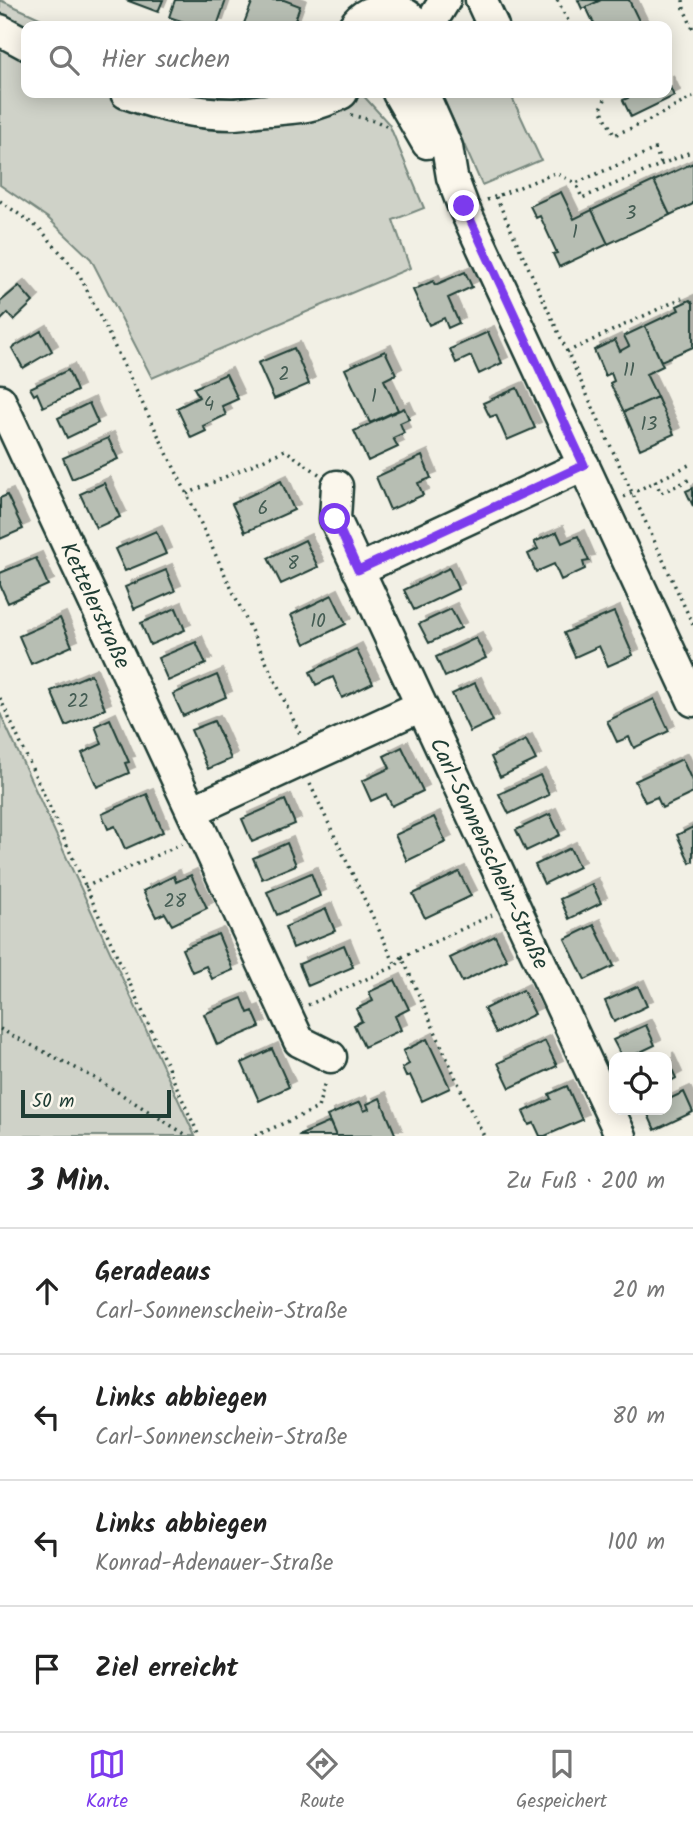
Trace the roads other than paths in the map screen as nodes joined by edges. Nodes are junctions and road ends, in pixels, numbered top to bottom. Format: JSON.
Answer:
{"nodes":[{"id":1,"x":445,"y":0,"type":"edge"},
{"id":2,"x":481,"y":0,"type":"edge"},
{"id":3,"x":432,"y":21,"type":"edge"},
{"id":4,"x":491,"y":21,"type":"edge"},
{"id":5,"x":0,"y":30,"type":"edge"},
{"id":6,"x":21,"y":41,"type":"edge"},
{"id":7,"x":143,"y":98,"type":"edge"},
{"id":8,"x":290,"y":98,"type":"edge"},
{"id":9,"x":332,"y":98,"type":"edge"},
{"id":10,"x":401,"y":98,"type":"edge"},
{"id":11,"x":425,"y":98,"type":"edge"},
{"id":12,"x":269,"y":110,"type":"junction"},
{"id":13,"x":452,"y":177,"type":"junction"},
{"id":14,"x":0,"y":400,"type":"edge"},
{"id":15,"x":584,"y":465,"type":"junction"},
{"id":16,"x":337,"y":486,"type":"road end"},
{"id":17,"x":358,"y":570,"type":"junction"},
{"id":18,"x":685,"y":662,"type":"edge"},
{"id":19,"x":693,"y":701,"type":"edge"},
{"id":20,"x":421,"y":706,"type":"junction"},
{"id":21,"x":198,"y":823,"type":"junction"},
{"id":22,"x":331,"y":1057,"type":"road end"},
{"id":23,"x":621,"y":1136,"type":"edge"}],
"edges":[{"from":1,"to":3,"type":"street"},
{"from":2,"to":4,"type":"street"},
{"from":5,"to":6,"type":"street"},
{"from":7,"to":12,"type":"street"},
{"from":8,"to":12,"type":"street"},
{"from":9,"to":12,"type":"street"},
{"from":10,"to":13,"type":"street"},
{"from":11,"to":13,"type":"street"},
{"from":13,"to":15,"type":"street"},
{"from":14,"to":21,"type":"street","name":"Kettelerstraße"},
{"from":15,"to":17,"type":"street"},
{"from":15,"to":18,"type":"street"},
{"from":16,"to":17,"type":"street","name":"Carl-Sonnenschein-Straße"},
{"from":17,"to":20,"type":"street","name":"Carl-Sonnenschein-Straße"},
{"from":18,"to":19,"type":"street"},
{"from":20,"to":21,"type":"street"},
{"from":20,"to":23,"type":"street","name":"Carl-Sonnenschein-Straße"},
{"from":21,"to":22,"type":"street","name":"Kettelerstraße"}]}
